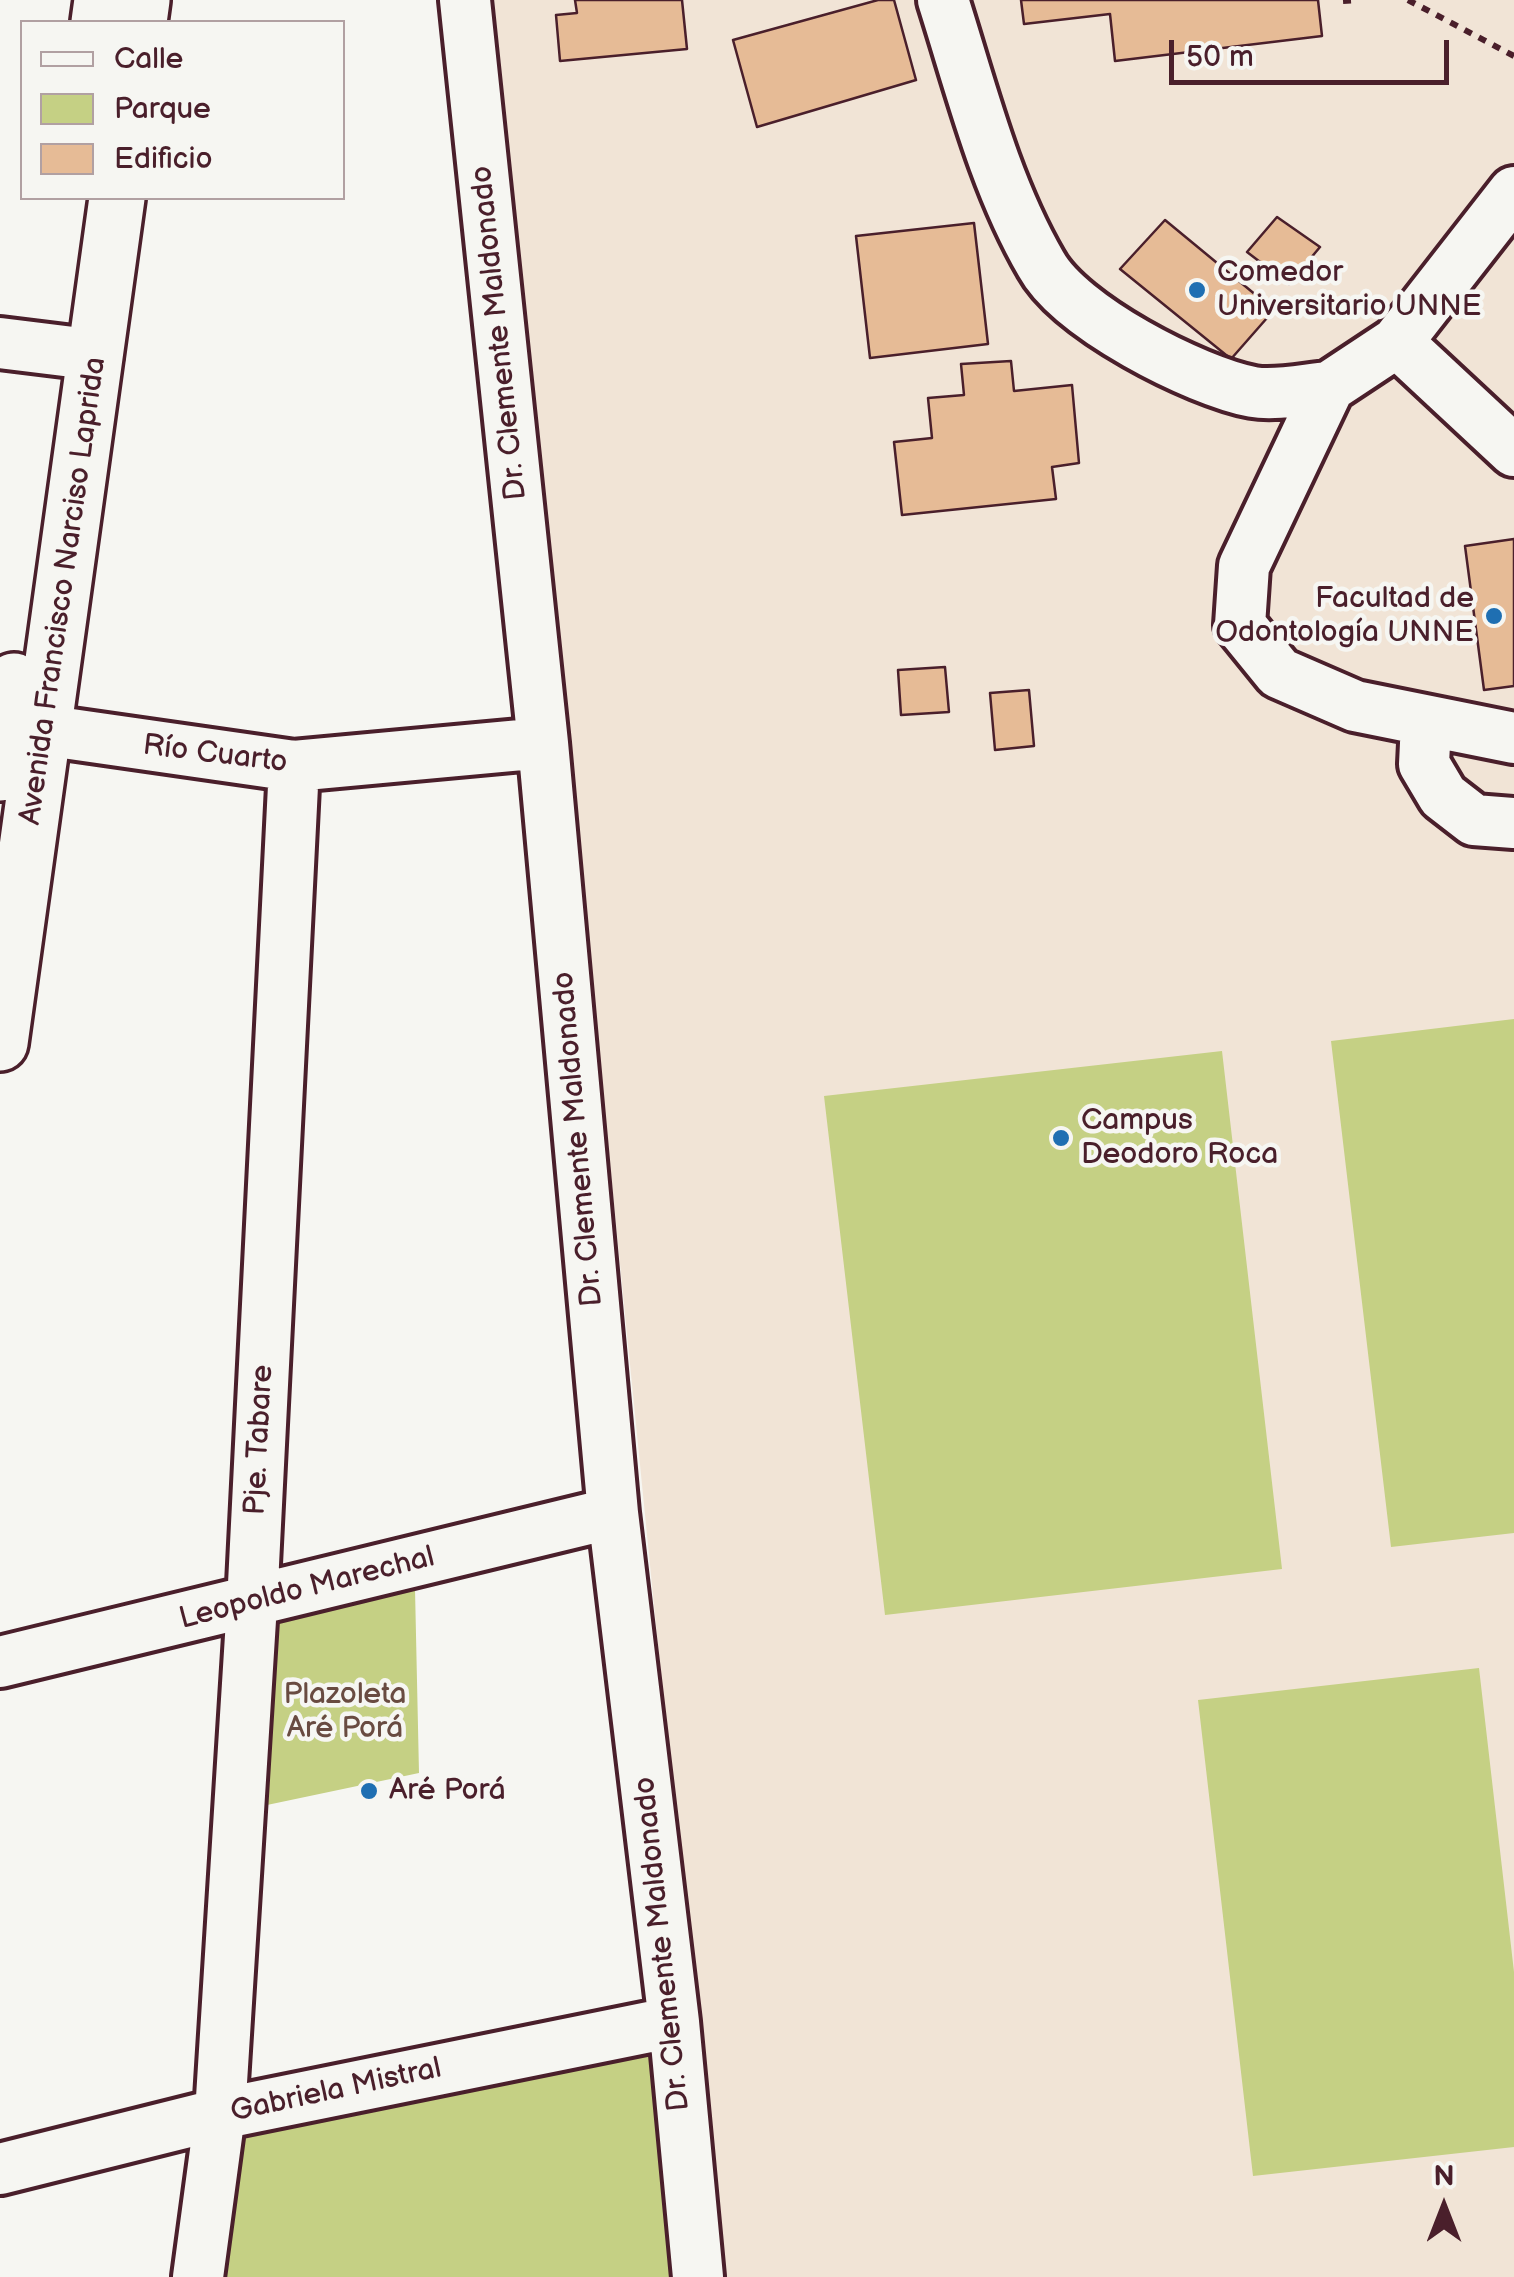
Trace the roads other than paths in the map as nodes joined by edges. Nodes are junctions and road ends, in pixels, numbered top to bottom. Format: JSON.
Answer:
{"nodes":[{"id":1,"x":465,"y":0,"type":"edge"},
{"id":2,"x":943,"y":0,"type":"edge"},
{"id":3,"x":1514,"y":192,"type":"edge"},
{"id":4,"x":78,"y":200,"type":"edge"},
{"id":5,"x":117,"y":200,"type":"edge"},
{"id":6,"x":1397,"y":342,"type":"junction"},
{"id":7,"x":0,"y":343,"type":"edge"},
{"id":8,"x":79,"y":352,"type":"junction"},
{"id":9,"x":1329,"y":387,"type":"junction"},
{"id":10,"x":1514,"y":451,"type":"edge"},
{"id":11,"x":1426,"y":723,"type":"junction"},
{"id":12,"x":1514,"y":738,"type":"edge"},
{"id":13,"x":18,"y":743,"type":"edge"},
{"id":14,"x":543,"y":743,"type":"junction"},
{"id":15,"x":294,"y":766,"type":"junction"},
{"id":16,"x":1514,"y":823,"type":"edge"},
{"id":17,"x":15,"y":837,"type":"edge"},
{"id":18,"x":0,"y":1043,"type":"edge"},
{"id":19,"x":612,"y":1513,"type":"junction"},
{"id":20,"x":252,"y":1604,"type":"junction"},
{"id":21,"x":0,"y":1662,"type":"edge"},
{"id":22,"x":674,"y":2022,"type":"junction"},
{"id":23,"x":220,"y":2114,"type":"junction"},
{"id":24,"x":0,"y":2170,"type":"edge"},
{"id":25,"x":198,"y":2277,"type":"edge"},
{"id":26,"x":698,"y":2277,"type":"edge"}],
"edges":[{"from":1,"to":14,"type":"street","name":"Dr. Clemente Maldonado"},
{"from":2,"to":9,"type":"street"},
{"from":3,"to":6,"type":"street"},
{"from":4,"to":8,"type":"main road","name":"Avenida Francisco Narciso Laprida"},
{"from":5,"to":8,"type":"main road","name":"Avenida Francisco Narciso Laprida"},
{"from":6,"to":9,"type":"street"},
{"from":6,"to":10,"type":"street"},
{"from":7,"to":8,"type":"street"},
{"from":8,"to":13,"type":"main road","name":"Avenida Francisco Narciso Laprida"},
{"from":9,"to":11,"type":"street"},
{"from":11,"to":12,"type":"street"},
{"from":11,"to":16,"type":"street"},
{"from":13,"to":15,"type":"street","name":"Río Cuarto"},
{"from":13,"to":17,"type":"main road","name":"Avenida Francisco Narciso Laprida"},
{"from":14,"to":15,"type":"street","name":"Río Cuarto"},
{"from":14,"to":19,"type":"street","name":"Dr. Clemente Maldonado"},
{"from":15,"to":20,"type":"street","name":"Pje. Tabare"},
{"from":17,"to":18,"type":"main road","name":"Avenida Francisco Narciso Laprida"},
{"from":19,"to":20,"type":"street","name":"Leopoldo Marechal"},
{"from":19,"to":22,"type":"street","name":"Dr. Clemente Maldonado"},
{"from":20,"to":21,"type":"street","name":"Leopoldo Marechal"},
{"from":20,"to":23,"type":"street","name":"Pje. Tabare"},
{"from":22,"to":23,"type":"street","name":"Gabriela Mistral"},
{"from":22,"to":26,"type":"street","name":"Dr. Clemente Maldonado"},
{"from":23,"to":24,"type":"street","name":"Gabriela Mistral"},
{"from":23,"to":25,"type":"street","name":"Pje. Tabare"}]}
